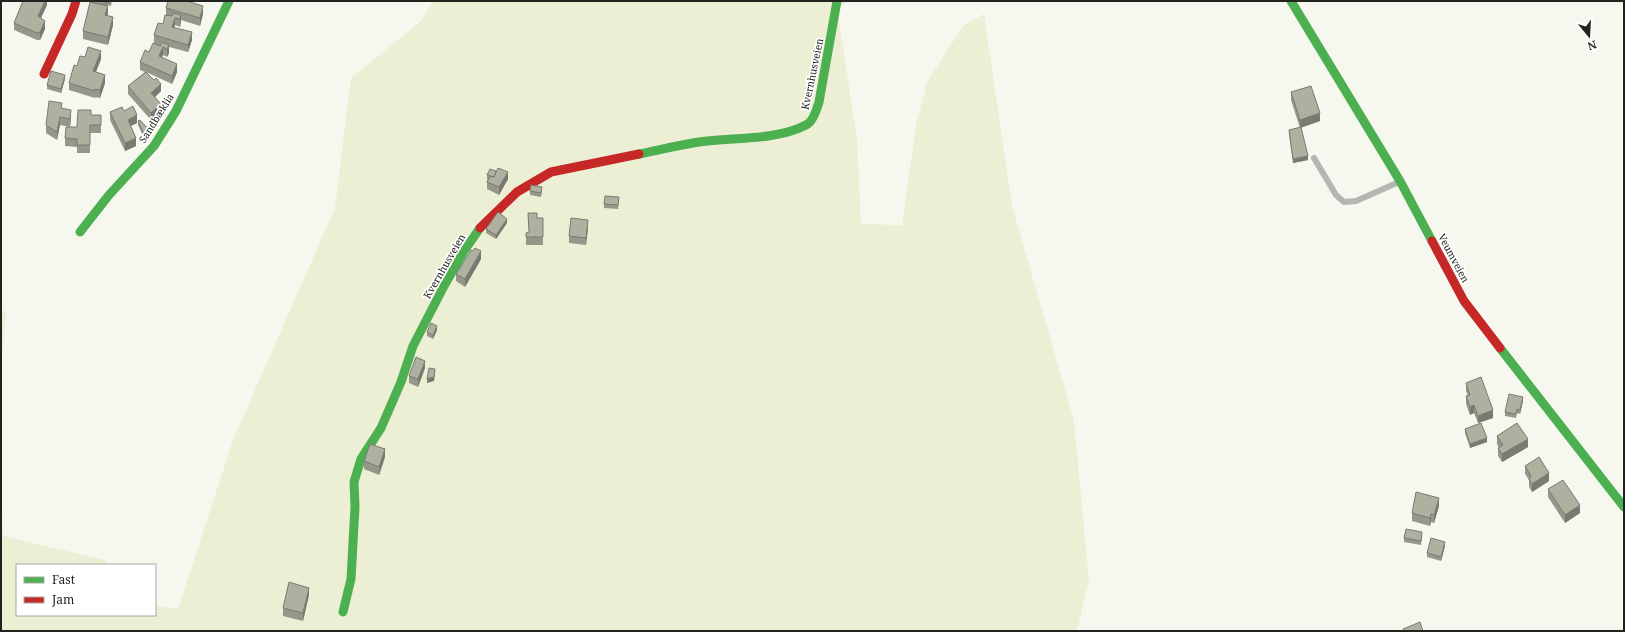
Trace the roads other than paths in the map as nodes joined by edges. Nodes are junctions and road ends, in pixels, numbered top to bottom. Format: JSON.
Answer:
{"nodes":[{"id":1,"x":76,"y":1,"type":"edge"},
{"id":2,"x":229,"y":1,"type":"edge"},
{"id":3,"x":837,"y":1,"type":"edge"},
{"id":4,"x":1291,"y":1,"type":"edge"},
{"id":5,"x":44,"y":74,"type":"dead end"},
{"id":6,"x":1314,"y":158,"type":"dead end"},
{"id":7,"x":1400,"y":181,"type":"junction"},
{"id":8,"x":80,"y":232,"type":"dead end"},
{"id":9,"x":1624,"y":508,"type":"edge"},
{"id":10,"x":343,"y":612,"type":"dead end"}],
"edges":[{"from":1,"to":5,"type":"street"},
{"from":2,"to":8,"type":"street","name":"Sandbæklia"},
{"from":3,"to":10,"type":"street","name":"Kvernhusveien"},
{"from":4,"to":7,"type":"street","name":"Veumveien"},
{"from":6,"to":7,"type":"lane"},
{"from":7,"to":9,"type":"street","name":"Veumveien"}]}
